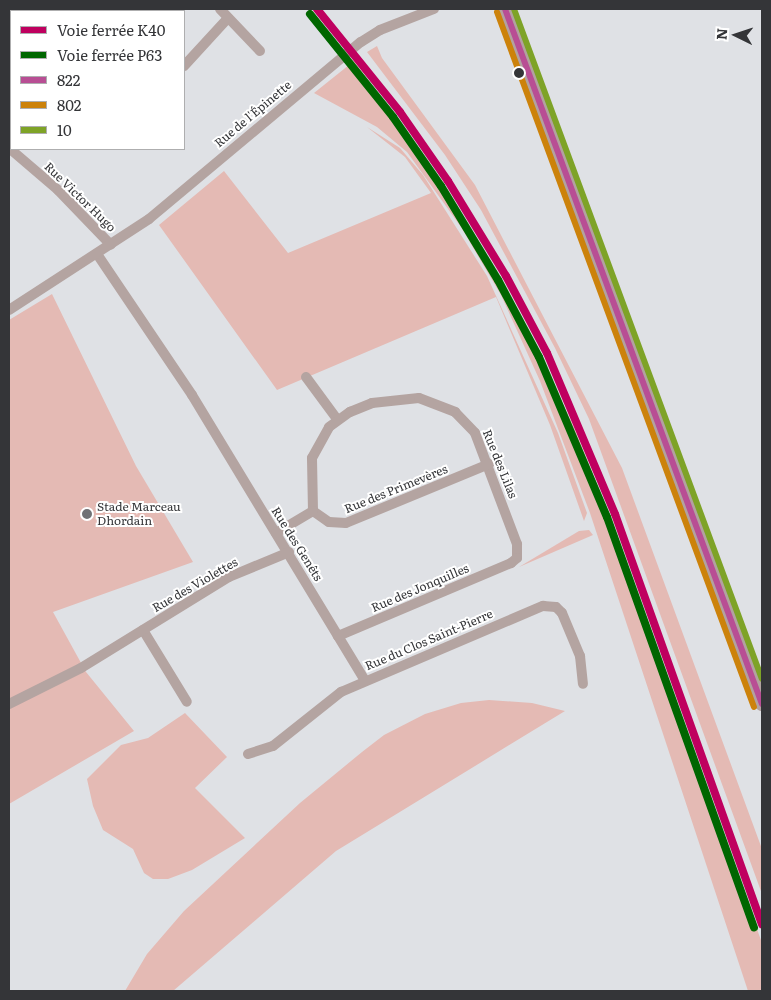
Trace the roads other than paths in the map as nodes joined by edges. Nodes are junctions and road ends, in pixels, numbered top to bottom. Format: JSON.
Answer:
{"nodes":[{"id":1,"x":220,"y":9,"type":"edge"},
{"id":2,"x":434,"y":9,"type":"edge"},
{"id":3,"x":505,"y":9,"type":"edge"},
{"id":4,"x":228,"y":18,"type":"junction"},
{"id":5,"x":260,"y":51,"type":"dead end"},
{"id":6,"x":185,"y":65,"type":"edge"},
{"id":7,"x":10,"y":150,"type":"edge"},
{"id":8,"x":111,"y":245,"type":"junction"},
{"id":9,"x":98,"y":254,"type":"junction"},
{"id":10,"x":9,"y":310,"type":"edge"},
{"id":11,"x":306,"y":377,"type":"dead end"},
{"id":12,"x":337,"y":419,"type":"junction"},
{"id":13,"x":489,"y":464,"type":"junction"},
{"id":14,"x":313,"y":511,"type":"junction"},
{"id":15,"x":276,"y":533,"type":"junction"},
{"id":16,"x":288,"y":552,"type":"junction"},
{"id":17,"x":511,"y":563,"type":"joint"},
{"id":18,"x":143,"y":630,"type":"junction"},
{"id":19,"x":338,"y":636,"type":"junction"},
{"id":20,"x":366,"y":681,"type":"junction"},
{"id":21,"x":583,"y":684,"type":"dead end"},
{"id":22,"x":187,"y":702,"type":"dead end"},
{"id":23,"x":9,"y":704,"type":"edge"},
{"id":24,"x":762,"y":704,"type":"edge"},
{"id":25,"x":248,"y":754,"type":"dead end"}],
"edges":[{"from":1,"to":4,"type":"street"},
{"from":2,"to":8,"type":"street","name":"Rue de l'Épinette"},
{"from":3,"to":24,"type":"main road"},
{"from":4,"to":5,"type":"street"},
{"from":4,"to":6,"type":"street"},
{"from":7,"to":8,"type":"street","name":"Rue Victor Hugo"},
{"from":8,"to":9,"type":"street","name":"Rue de l'Épinette"},
{"from":9,"to":10,"type":"street","name":"Rue de l'Épinette"},
{"from":9,"to":15,"type":"street","name":"Rue des Genêts"},
{"from":11,"to":12,"type":"street"},
{"from":12,"to":13,"type":"street","name":"Rue des Lilas"},
{"from":12,"to":14,"type":"street","name":"Rue des Lilas"},
{"from":13,"to":14,"type":"street","name":"Rue des Primevères"},
{"from":13,"to":17,"type":"street","name":"Rue des Lilas"},
{"from":14,"to":15,"type":"street"},
{"from":15,"to":16,"type":"street","name":"Rue des Genêts"},
{"from":16,"to":18,"type":"street","name":"Rue des Violettes"},
{"from":16,"to":19,"type":"street","name":"Rue des Genêts"},
{"from":17,"to":19,"type":"street","name":"Rue des Jonquilles"},
{"from":18,"to":22,"type":"street"},
{"from":18,"to":23,"type":"street","name":"Rue des Violettes"},
{"from":19,"to":20,"type":"street","name":"Rue des Genêts"},
{"from":20,"to":21,"type":"street","name":"Rue du Clos Saint-Pierre"},
{"from":20,"to":25,"type":"street","name":"Rue du Clos Saint-Pierre"}]}
